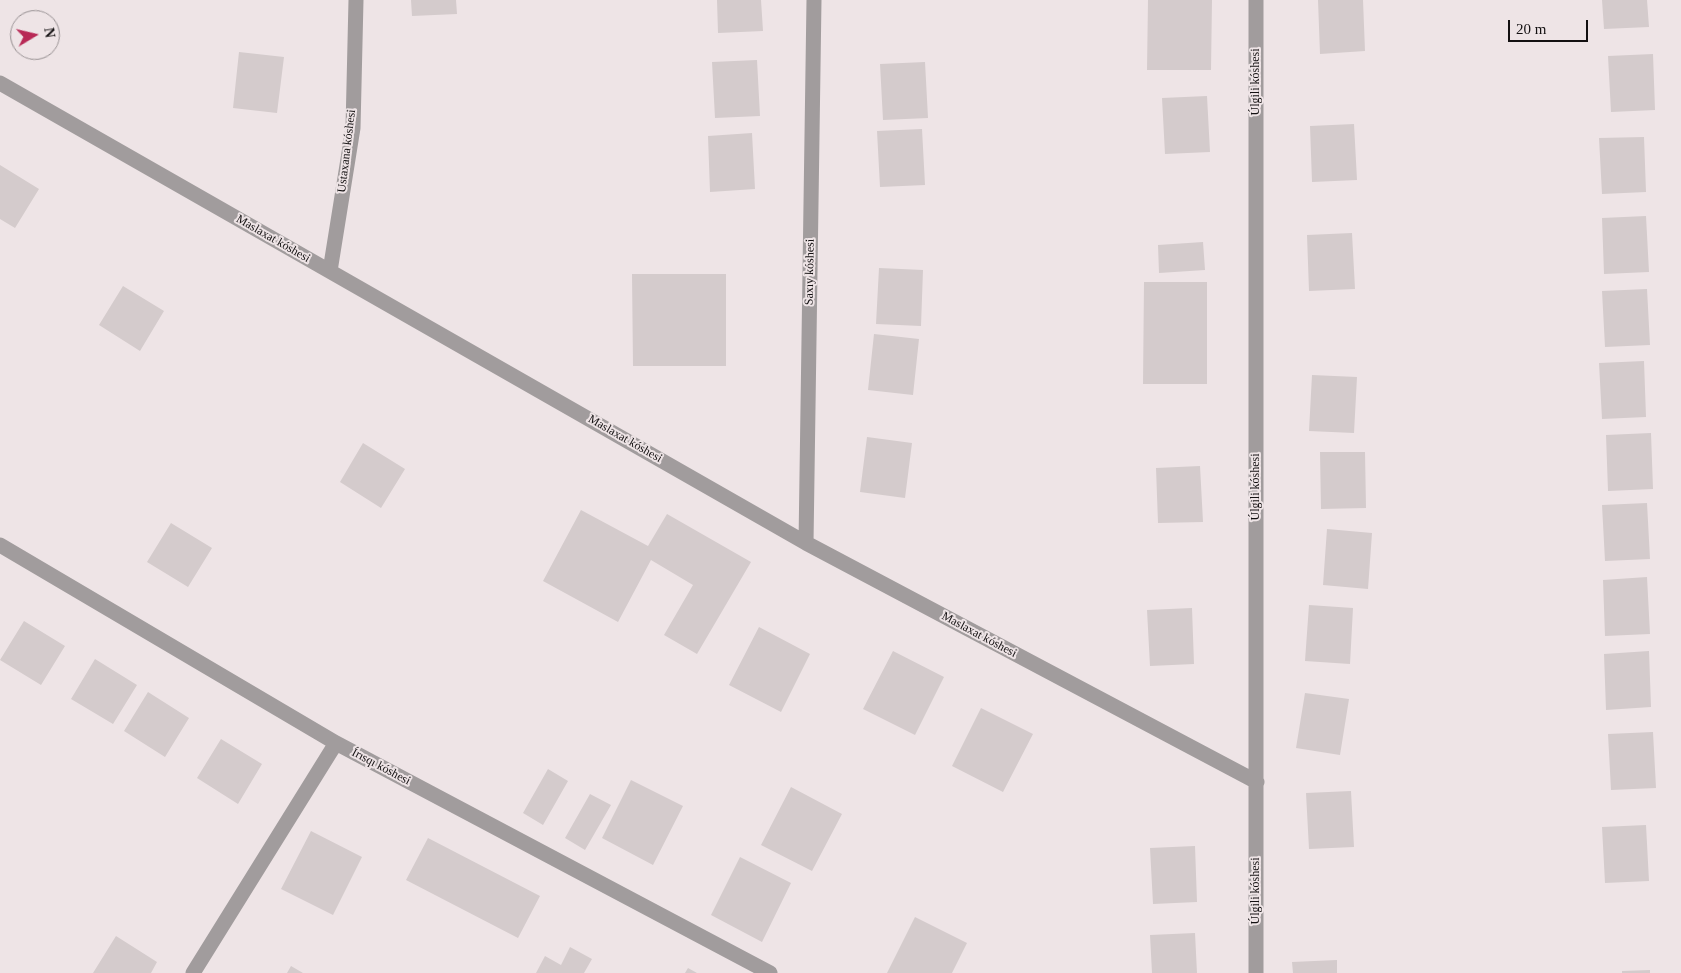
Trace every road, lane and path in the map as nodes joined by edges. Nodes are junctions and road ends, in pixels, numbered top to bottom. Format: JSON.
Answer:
{"nodes":[{"id":1,"x":356,"y":0,"type":"edge"},
{"id":2,"x":814,"y":0,"type":"edge"},
{"id":3,"x":1256,"y":0,"type":"edge"},
{"id":4,"x":0,"y":83,"type":"edge"},
{"id":5,"x":330,"y":271,"type":"junction"},
{"id":6,"x":806,"y":543,"type":"junction"},
{"id":7,"x":0,"y":545,"type":"edge"},
{"id":8,"x":336,"y":744,"type":"junction"},
{"id":9,"x":1257,"y":782,"type":"junction"},
{"id":10,"x":193,"y":973,"type":"edge"},
{"id":11,"x":770,"y":973,"type":"edge"},
{"id":12,"x":1256,"y":973,"type":"edge"}],
"edges":[{"from":1,"to":5,"type":"street","name":"Ustaxana kóshesi"},
{"from":2,"to":6,"type":"street","name":"Saxıy kóshesi"},
{"from":3,"to":9,"type":"street","name":"Úlgili kóshesi"},
{"from":4,"to":5,"type":"street","name":"Maslaxat kóshesi"},
{"from":5,"to":6,"type":"street","name":"Maslaxat kóshesi"},
{"from":6,"to":9,"type":"street","name":"Maslaxat kóshesi"},
{"from":7,"to":8,"type":"street","name":"Írısqı kóshesi"},
{"from":8,"to":10,"type":"street"},
{"from":8,"to":11,"type":"street","name":"Írısqı kóshesi"},
{"from":9,"to":12,"type":"street","name":"Úlgili kóshesi"}]}
